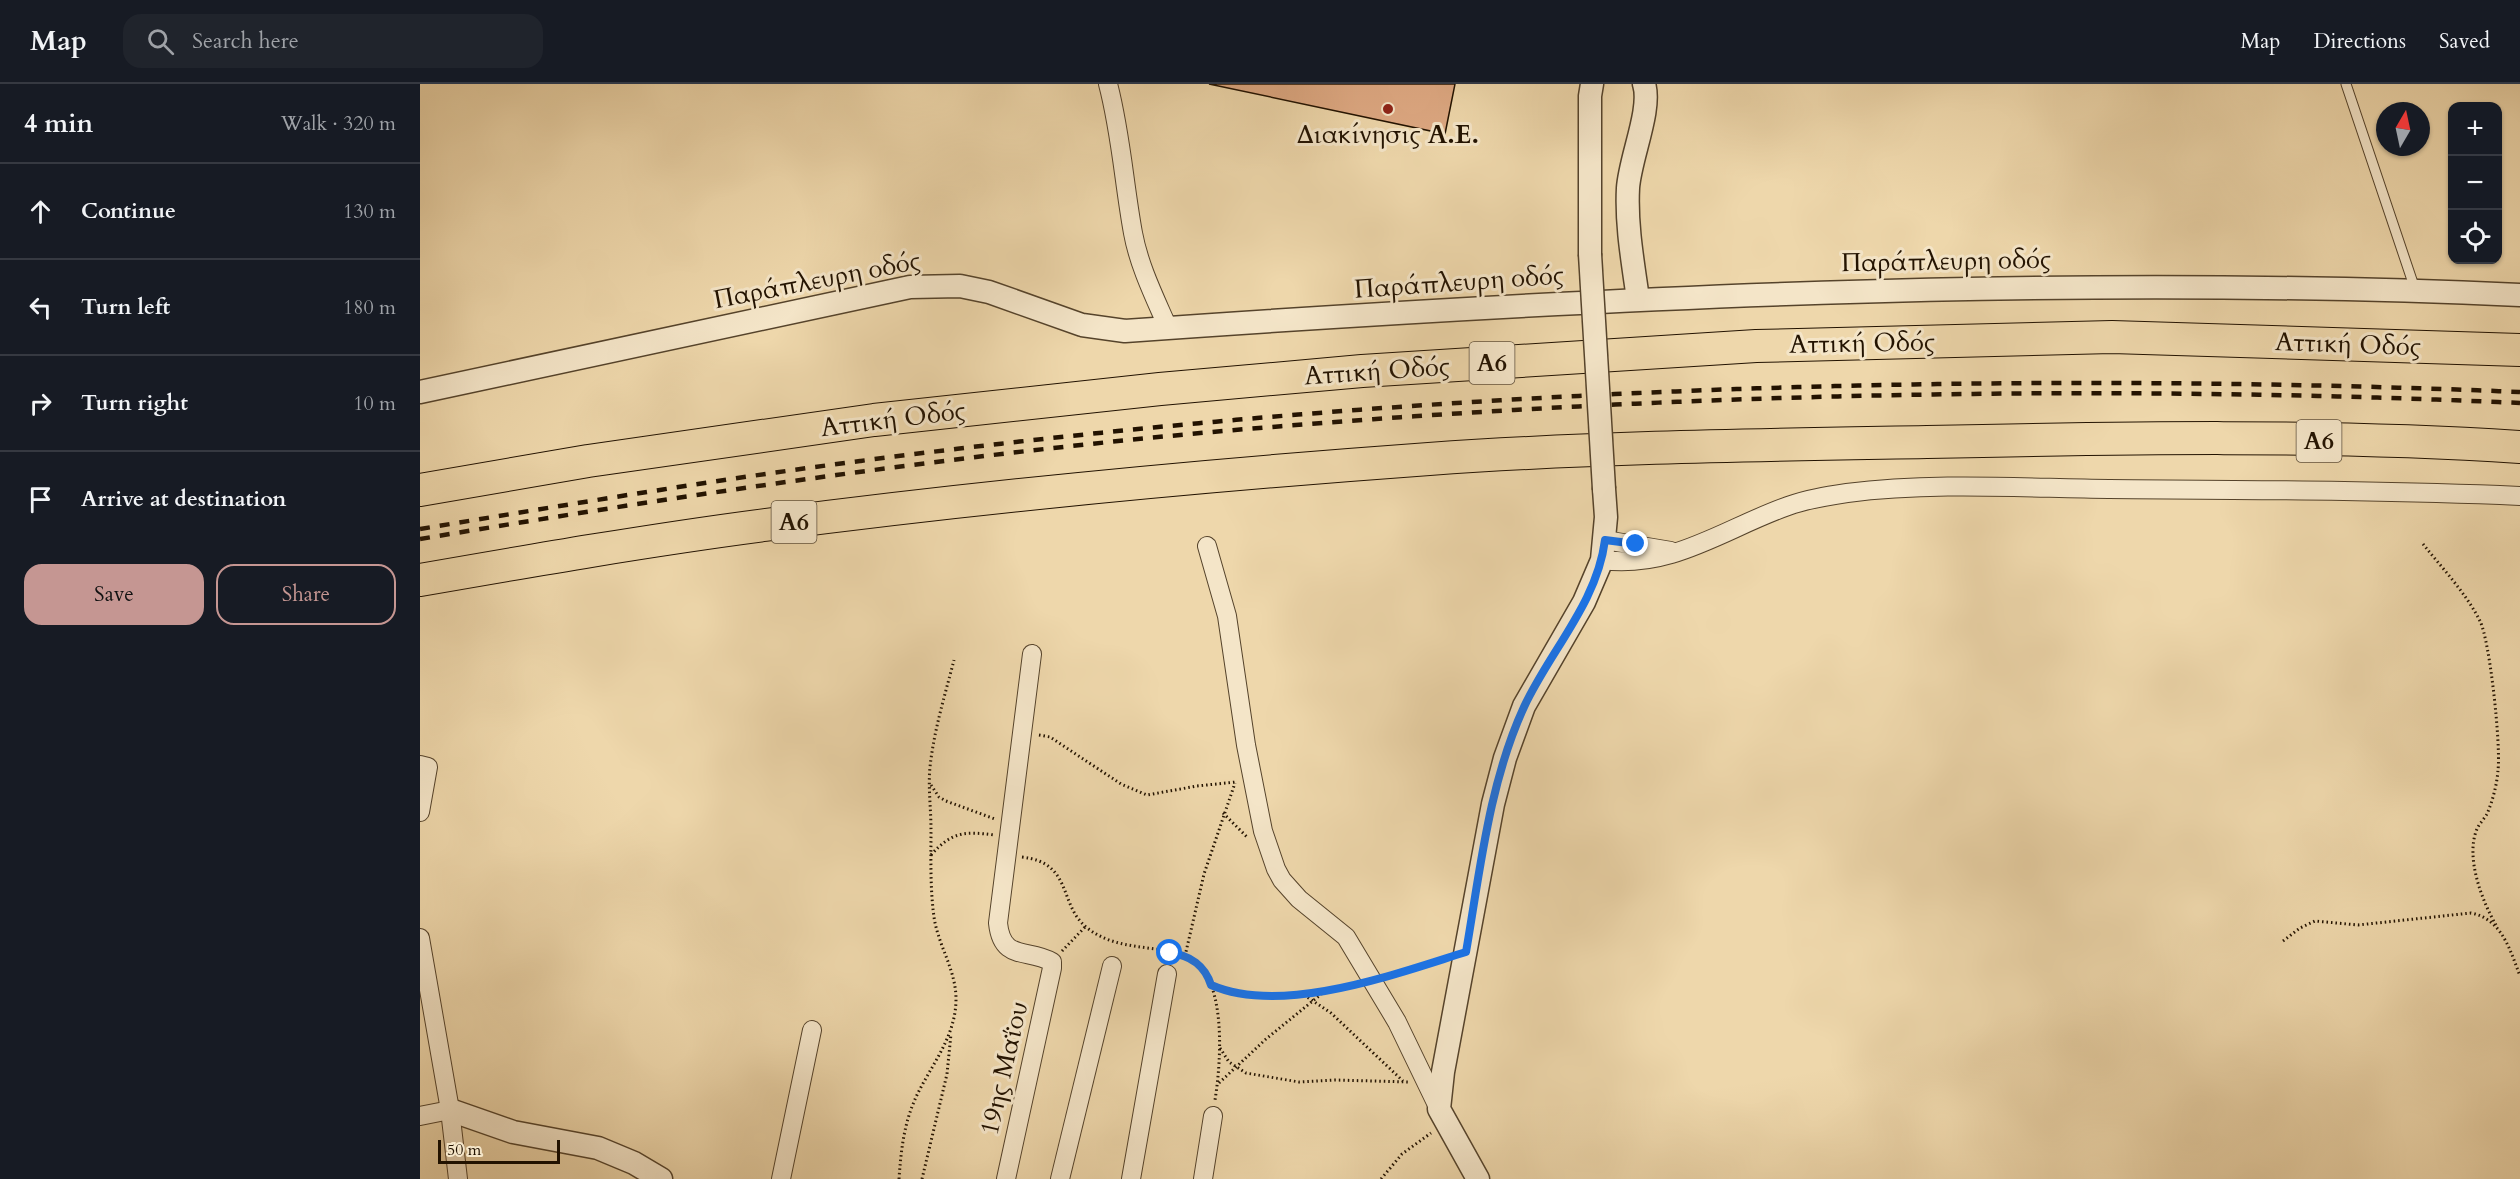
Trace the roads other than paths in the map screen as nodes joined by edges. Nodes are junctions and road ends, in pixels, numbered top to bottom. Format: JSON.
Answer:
{"nodes":[{"id":1,"x":1108,"y":84,"type":"edge"},
{"id":2,"x":1592,"y":84,"type":"edge"},
{"id":3,"x":1644,"y":84,"type":"edge"},
{"id":4,"x":2346,"y":84,"type":"edge"},
{"id":5,"x":2415,"y":291,"type":"junction"},
{"id":6,"x":2520,"y":296,"type":"edge"},
{"id":7,"x":1638,"y":299,"type":"junction"},
{"id":8,"x":1168,"y":328,"type":"junction"},
{"id":9,"x":2520,"y":350,"type":"edge"},
{"id":10,"x":420,"y":392,"type":"edge"},
{"id":11,"x":2520,"y":447,"type":"edge"},
{"id":12,"x":420,"y":490,"type":"edge"},
{"id":13,"x":2520,"y":496,"type":"edge"},
{"id":14,"x":1207,"y":546,"type":"dead end"},
{"id":15,"x":1604,"y":550,"type":"junction"},
{"id":16,"x":420,"y":580,"type":"edge"},
{"id":17,"x":1032,"y":654,"type":"dead end"},
{"id":18,"x":420,"y":765,"type":"edge"},
{"id":19,"x":420,"y":812,"type":"edge"},
{"id":20,"x":420,"y":938,"type":"edge"},
{"id":21,"x":1112,"y":966,"type":"dead end"},
{"id":22,"x":1167,"y":974,"type":"dead end"},
{"id":23,"x":427,"y":1021,"type":"edge"},
{"id":24,"x":812,"y":1030,"type":"dead end"},
{"id":25,"x":1439,"y":1109,"type":"junction"},
{"id":26,"x":450,"y":1110,"type":"junction"},
{"id":27,"x":420,"y":1116,"type":"edge"},
{"id":28,"x":1213,"y":1116,"type":"road end"},
{"id":29,"x":633,"y":1171,"type":"edge"},
{"id":30,"x":458,"y":1179,"type":"edge"},
{"id":31,"x":661,"y":1179,"type":"edge"},
{"id":32,"x":781,"y":1179,"type":"edge"},
{"id":33,"x":1006,"y":1179,"type":"edge"},
{"id":34,"x":1060,"y":1179,"type":"edge"},
{"id":35,"x":1131,"y":1179,"type":"edge"},
{"id":36,"x":1203,"y":1179,"type":"edge"},
{"id":37,"x":1478,"y":1179,"type":"edge"}],
"edges":[{"from":1,"to":8,"type":"street"},
{"from":2,"to":15,"type":"street","bridge":true},
{"from":3,"to":7,"type":"street"},
{"from":4,"to":5,"type":"lane"},
{"from":5,"to":6,"type":"street","name":"Παράπλευρη οδός"},
{"from":5,"to":7,"type":"street","name":"Παράπλευρη οδός"},
{"from":7,"to":8,"type":"street","name":"Παράπλευρη οδός"},
{"from":8,"to":10,"type":"street","name":"Παράπλευρη οδός"},
{"from":9,"to":12,"type":"highway","name":"Αττική Οδός","number":"Α6"},
{"from":11,"to":16,"type":"highway","number":"Α6"},
{"from":13,"to":15,"type":"street"},
{"from":14,"to":25,"type":"street"},
{"from":15,"to":25,"type":"street"},
{"from":17,"to":33,"type":"street","name":"19ης Μαΐου"},
{"from":18,"to":19,"type":"street"},
{"from":20,"to":23,"type":"street"},
{"from":21,"to":34,"type":"street"},
{"from":22,"to":35,"type":"street"},
{"from":23,"to":26,"type":"street"},
{"from":24,"to":32,"type":"street"},
{"from":25,"to":37,"type":"street"},
{"from":26,"to":27,"type":"street"},
{"from":26,"to":29,"type":"street"},
{"from":26,"to":30,"type":"street"},
{"from":28,"to":36,"type":"street"},
{"from":29,"to":31,"type":"street"}]}
